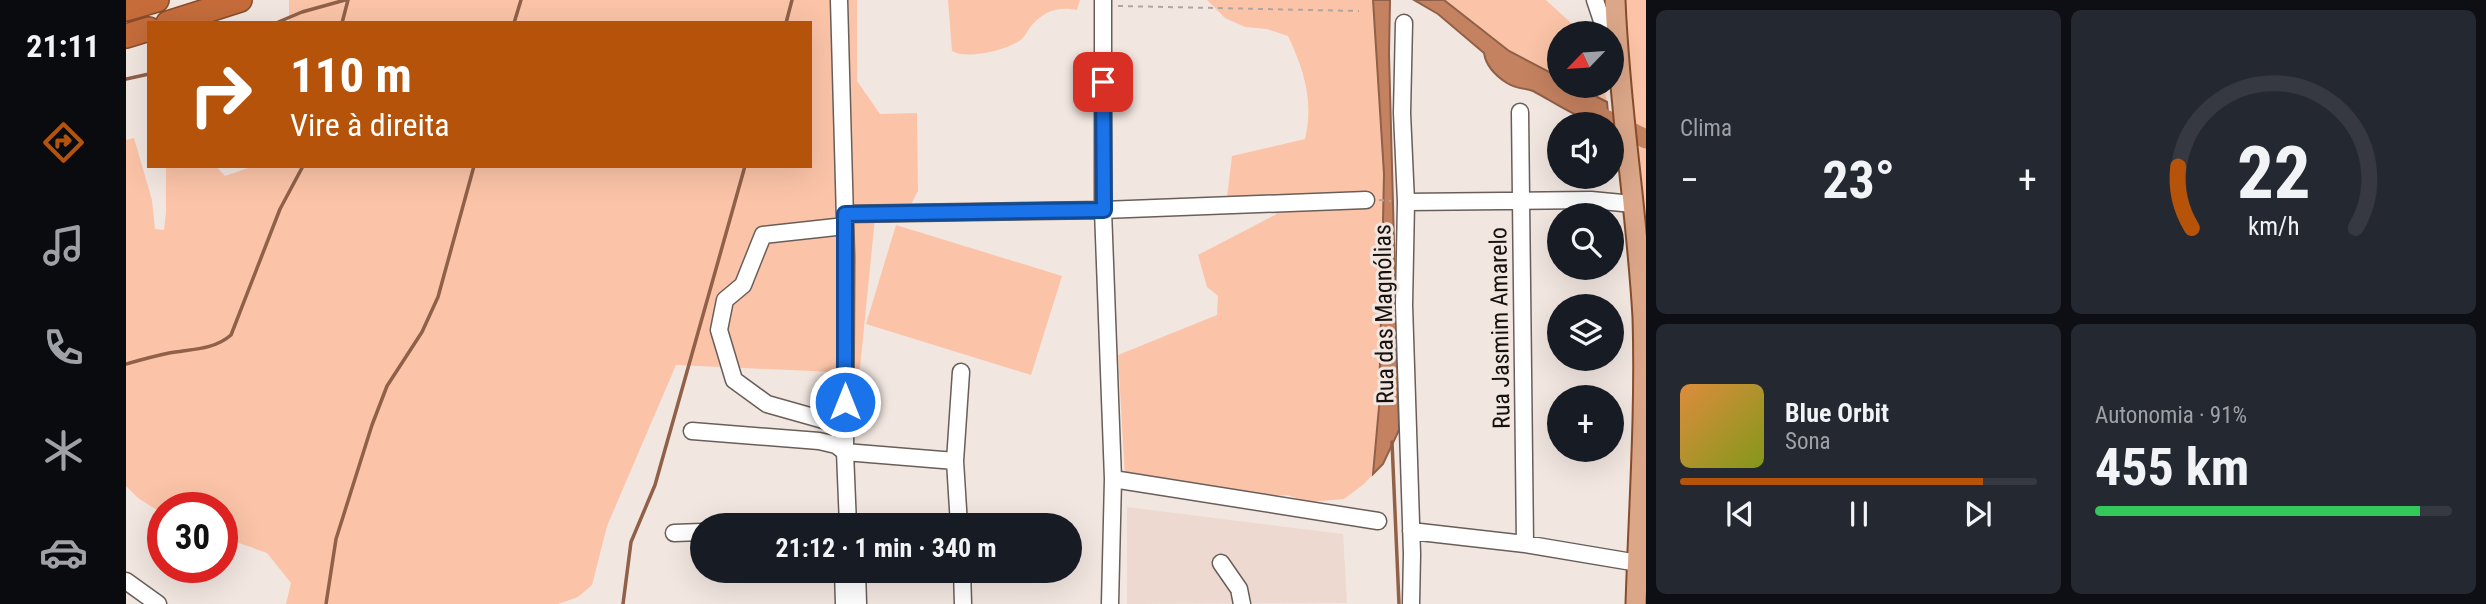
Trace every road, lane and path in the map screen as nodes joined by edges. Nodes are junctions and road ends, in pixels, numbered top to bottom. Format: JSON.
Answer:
{"nodes":[{"id":1,"x":157,"y":0,"type":"edge"},
{"id":2,"x":240,"y":0,"type":"edge"},
{"id":3,"x":839,"y":0,"type":"edge"},
{"id":4,"x":1595,"y":0,"type":"edge"},
{"id":5,"x":1615,"y":0,"type":"edge"},
{"id":6,"x":1103,"y":3,"type":"edge"},
{"id":7,"x":126,"y":9,"type":"edge"},
{"id":8,"x":1359,"y":11,"type":"dead end"},
{"id":9,"x":173,"y":21,"type":"edge"},
{"id":10,"x":1602,"y":21,"type":"edge"},
{"id":11,"x":1615,"y":21,"type":"edge"},
{"id":12,"x":1404,"y":23,"type":"dead end"},
{"id":13,"x":147,"y":30,"type":"edge"},
{"id":14,"x":126,"y":36,"type":"edge"},
{"id":15,"x":1621,"y":98,"type":"edge"},
{"id":16,"x":1520,"y":112,"type":"dead end"},
{"id":17,"x":1373,"y":200,"type":"joint"},
{"id":18,"x":1521,"y":201,"type":"junction"},
{"id":19,"x":1402,"y":202,"type":"junction"},
{"id":20,"x":1633,"y":204,"type":"junction"},
{"id":21,"x":1104,"y":210,"type":"junction"},
{"id":22,"x":845,"y":220,"type":"junction"},
{"id":23,"x":961,"y":372,"type":"dead end"},
{"id":24,"x":845,"y":426,"type":"junction"},
{"id":25,"x":692,"y":431,"type":"dead end"},
{"id":26,"x":845,"y":452,"type":"junction"},
{"id":27,"x":955,"y":461,"type":"junction"},
{"id":28,"x":1113,"y":479,"type":"junction"},
{"id":29,"x":848,"y":513,"type":"edge"},
{"id":30,"x":958,"y":513,"type":"edge"},
{"id":31,"x":1378,"y":521,"type":"dead end"},
{"id":32,"x":1410,"y":531,"type":"junction"},
{"id":33,"x":690,"y":532,"type":"edge"},
{"id":34,"x":674,"y":533,"type":"dead end"},
{"id":35,"x":1525,"y":544,"type":"junction"},
{"id":36,"x":1221,"y":563,"type":"dead end"},
{"id":37,"x":1638,"y":563,"type":"junction"},
{"id":38,"x":126,"y":580,"type":"edge"},
{"id":39,"x":843,"y":583,"type":"edge"},
{"id":40,"x":857,"y":583,"type":"edge"},
{"id":41,"x":962,"y":583,"type":"edge"},
{"id":42,"x":158,"y":604,"type":"edge"},
{"id":43,"x":844,"y":604,"type":"edge"},
{"id":44,"x":858,"y":604,"type":"edge"},
{"id":45,"x":963,"y":604,"type":"edge"},
{"id":46,"x":1110,"y":604,"type":"edge"},
{"id":47,"x":1242,"y":604,"type":"edge"},
{"id":48,"x":1411,"y":604,"type":"edge"},
{"id":49,"x":1636,"y":604,"type":"edge"}],
"edges":[{"from":1,"to":7,"type":"highway"},
{"from":2,"to":9,"type":"highway"},
{"from":3,"to":22,"type":"street"},
{"from":4,"to":10,"type":"street"},
{"from":5,"to":11,"type":"main road"},
{"from":6,"to":8,"type":"path"},
{"from":6,"to":21,"type":"street"},
{"from":12,"to":19,"type":"street","name":"Rua das Magnólias"},
{"from":13,"to":14,"type":"highway"},
{"from":15,"to":20,"type":"main road"},
{"from":16,"to":18,"type":"street","name":"Rua Jasmim Amarelo"},
{"from":17,"to":19,"type":"path"},
{"from":17,"to":21,"type":"street"},
{"from":18,"to":19,"type":"street"},
{"from":18,"to":20,"type":"street"},
{"from":18,"to":35,"type":"street","name":"Rua Jasmim Amarelo"},
{"from":19,"to":32,"type":"street","name":"Rua das Magnólias"},
{"from":20,"to":37,"type":"main road"},
{"from":21,"to":22,"type":"street"},
{"from":21,"to":28,"type":"street"},
{"from":22,"to":24,"type":"street"},
{"from":22,"to":24,"type":"street"},
{"from":23,"to":27,"type":"street"},
{"from":24,"to":26,"type":"street"},
{"from":25,"to":26,"type":"street"},
{"from":26,"to":27,"type":"street"},
{"from":26,"to":29,"type":"street"},
{"from":27,"to":30,"type":"street"},
{"from":28,"to":31,"type":"street"},
{"from":28,"to":46,"type":"street"},
{"from":32,"to":35,"type":"street"},
{"from":32,"to":48,"type":"street","name":"Rua das Magnólias"},
{"from":33,"to":34,"type":"street"},
{"from":35,"to":37,"type":"street"},
{"from":36,"to":47,"type":"street"},
{"from":37,"to":49,"type":"main road"},
{"from":38,"to":42,"type":"street"},
{"from":39,"to":43,"type":"street"},
{"from":40,"to":44,"type":"street"},
{"from":41,"to":45,"type":"street"}]}
